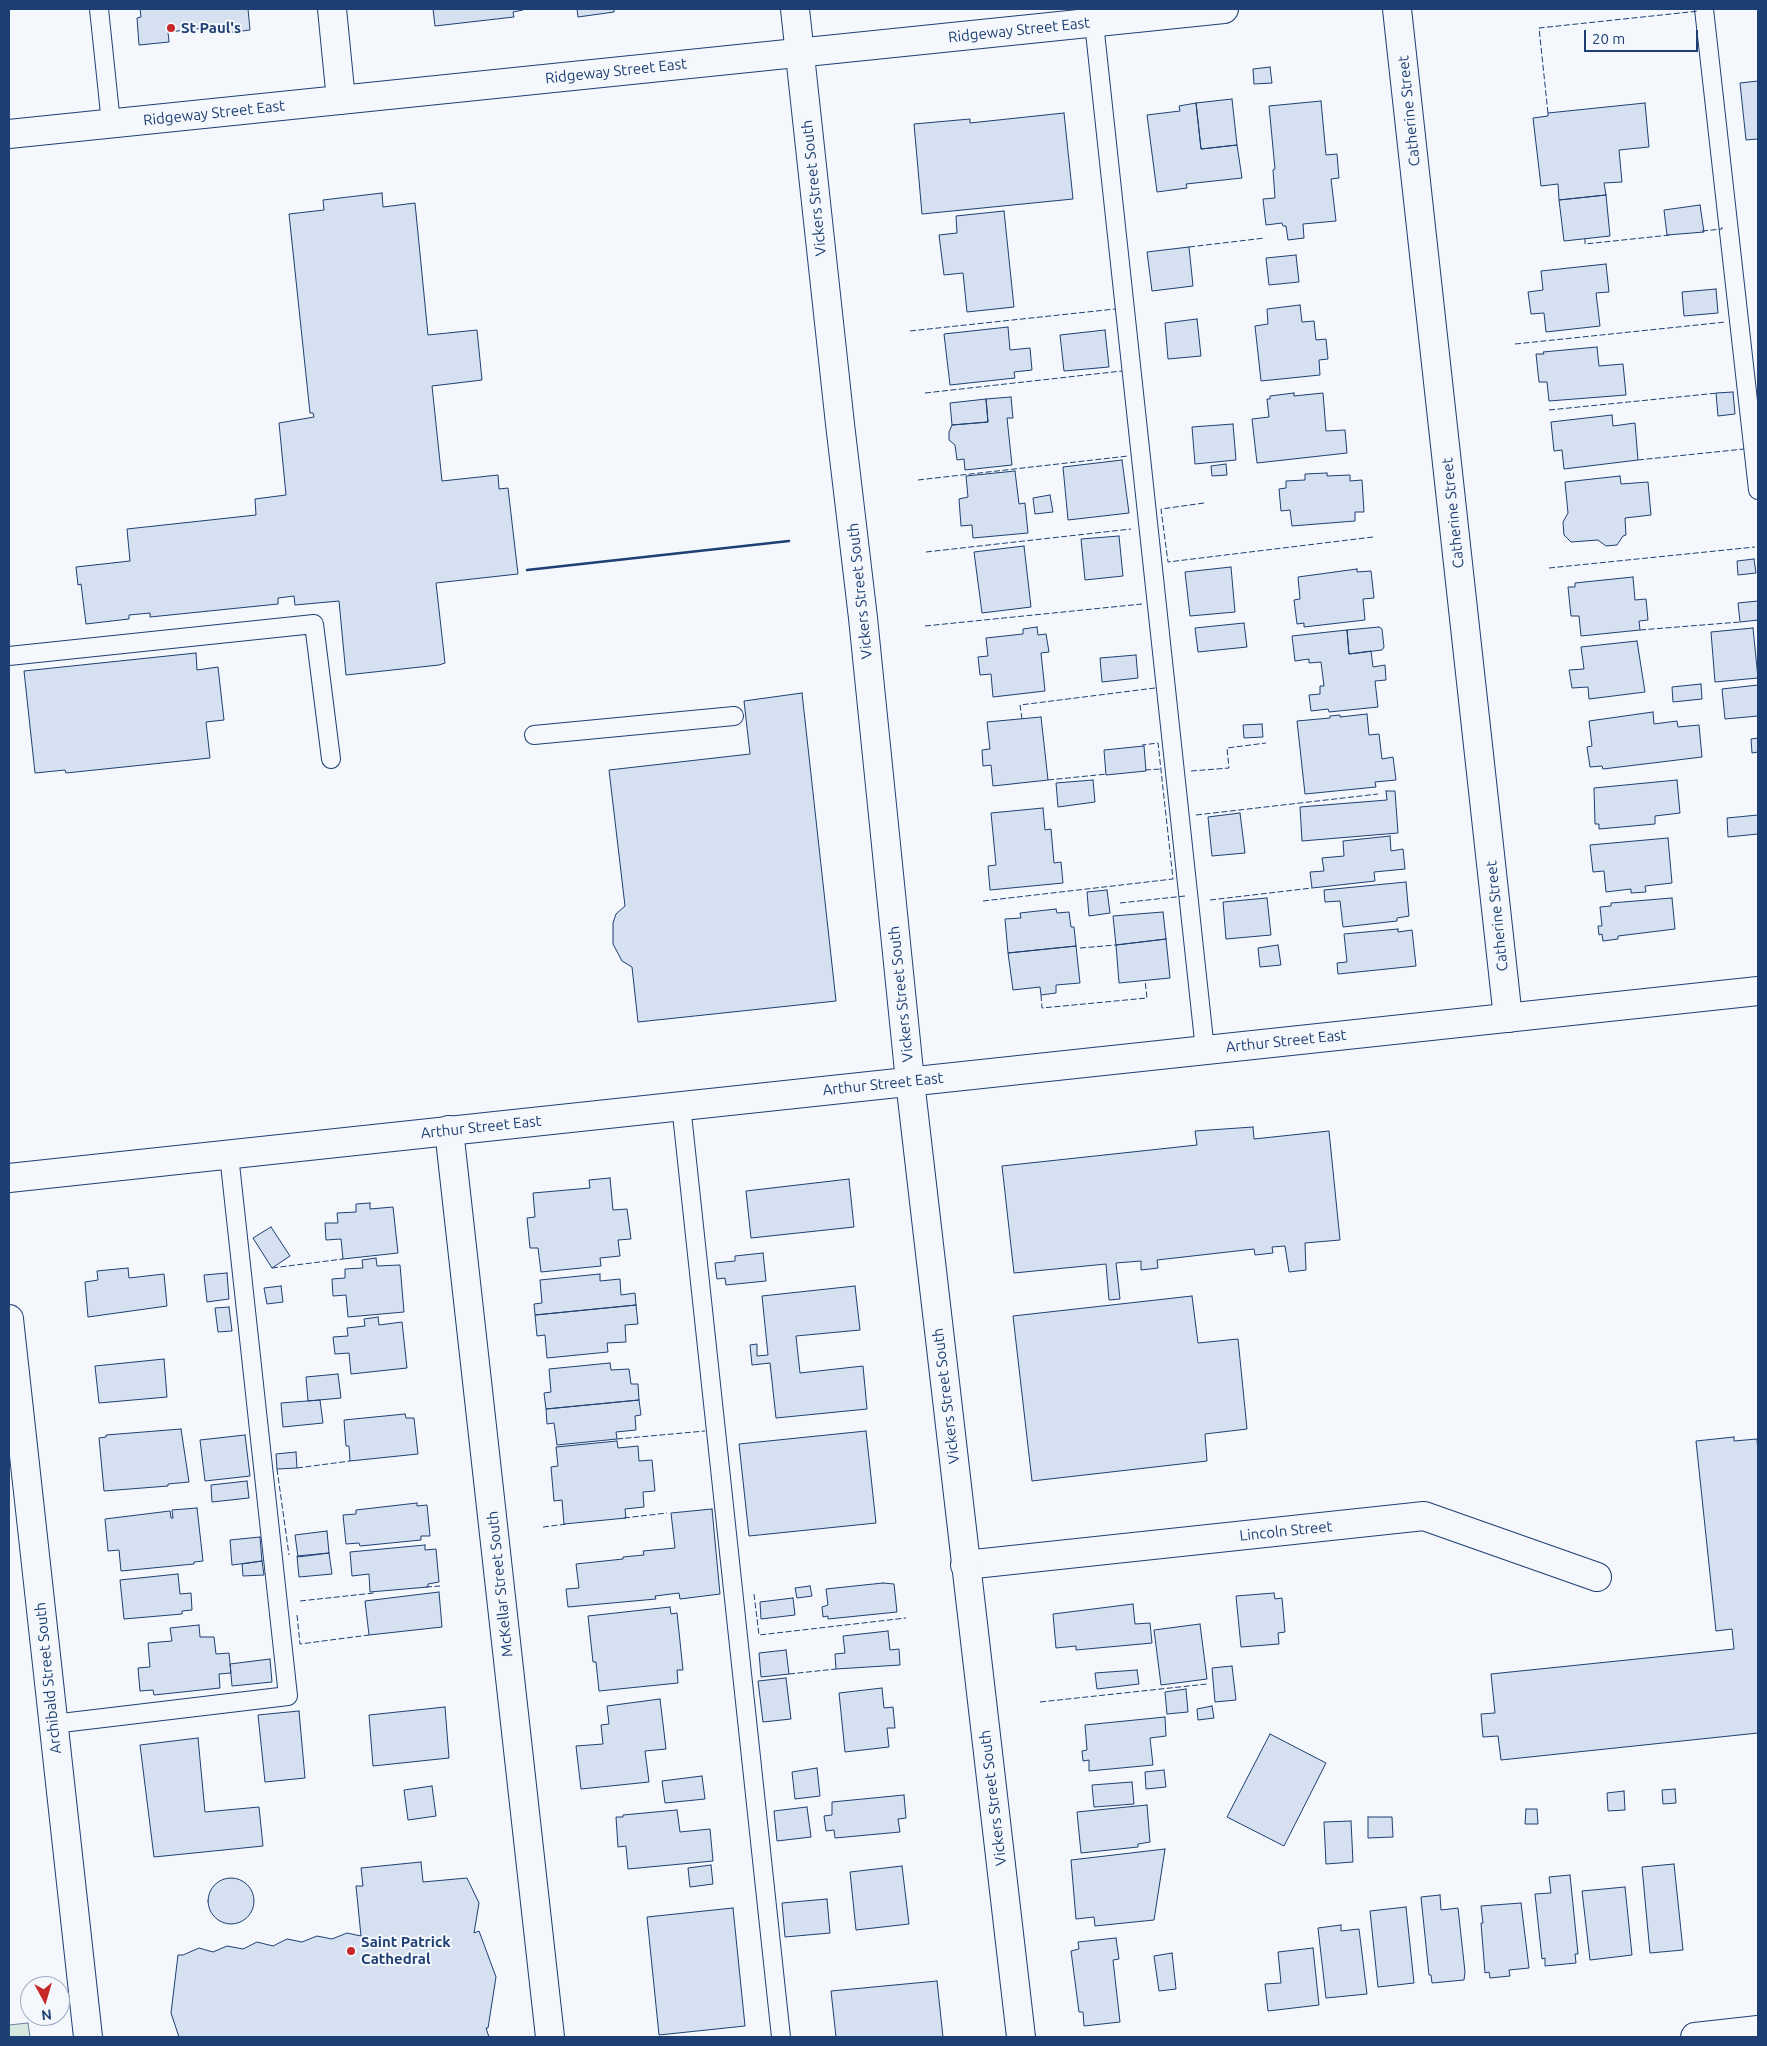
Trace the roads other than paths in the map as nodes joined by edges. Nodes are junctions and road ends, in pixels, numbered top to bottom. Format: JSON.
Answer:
{"nodes":[{"id":1,"x":99,"y":9,"type":"edge"},
{"id":2,"x":332,"y":9,"type":"edge"},
{"id":3,"x":795,"y":9,"type":"edge"},
{"id":4,"x":1224,"y":9,"type":"edge"},
{"id":5,"x":1397,"y":9,"type":"edge"},
{"id":6,"x":1704,"y":9,"type":"edge"},
{"id":7,"x":1099,"y":18,"type":"edge"},
{"id":8,"x":800,"y":52,"type":"junction"},
{"id":9,"x":340,"y":100,"type":"junction"},
{"id":10,"x":111,"y":123,"type":"junction"},
{"id":11,"x":9,"y":134,"type":"edge"},
{"id":12,"x":1758,"y":490,"type":"edge"},
{"id":13,"x":9,"y":656,"type":"edge"},
{"id":14,"x":734,"y":716,"type":"dead end"},
{"id":15,"x":534,"y":735,"type":"dead end"},
{"id":16,"x":331,"y":760,"type":"dead end"},
{"id":17,"x":1758,"y":991,"type":"edge"},
{"id":18,"x":1508,"y":1018,"type":"junction"},
{"id":19,"x":1205,"y":1050,"type":"junction"},
{"id":20,"x":910,"y":1081,"type":"junction"},
{"id":21,"x":681,"y":1105,"type":"junction"},
{"id":22,"x":449,"y":1130,"type":"junction"},
{"id":23,"x":229,"y":1155,"type":"junction"},
{"id":24,"x":9,"y":1178,"type":"edge"},
{"id":25,"x":9,"y":1319,"type":"edge"},
{"id":26,"x":965,"y":1565,"type":"junction"},
{"id":27,"x":1597,"y":1577,"type":"dead end"},
{"id":28,"x":53,"y":1724,"type":"junction"},
{"id":29,"x":1758,"y":2030,"type":"edge"},
{"id":30,"x":88,"y":2037,"type":"edge"},
{"id":31,"x":550,"y":2037,"type":"edge"},
{"id":32,"x":781,"y":2037,"type":"edge"},
{"id":33,"x":1021,"y":2037,"type":"edge"},
{"id":34,"x":1695,"y":2037,"type":"edge"}],
"edges":[{"from":1,"to":10,"type":"lane"},
{"from":2,"to":9,"type":"street"},
{"from":3,"to":8,"type":"street","name":"Vickers Street South"},
{"from":4,"to":7,"type":"street","name":"Ridgeway Street East"},
{"from":5,"to":18,"type":"street","name":"Catherine Street"},
{"from":6,"to":12,"type":"lane"},
{"from":7,"to":8,"type":"street","name":"Ridgeway Street East"},
{"from":7,"to":19,"type":"lane"},
{"from":8,"to":9,"type":"street","name":"Ridgeway Street East"},
{"from":8,"to":20,"type":"street","name":"Vickers Street South"},
{"from":9,"to":10,"type":"street","name":"Ridgeway Street East"},
{"from":10,"to":11,"type":"street","name":"Ridgeway Street East"},
{"from":13,"to":16,"type":"lane"},
{"from":14,"to":15,"type":"lane"},
{"from":17,"to":18,"type":"street","name":"Arthur Street East"},
{"from":18,"to":19,"type":"street","name":"Arthur Street East"},
{"from":19,"to":20,"type":"street","name":"Arthur Street East"},
{"from":20,"to":21,"type":"street","name":"Arthur Street East"},
{"from":20,"to":26,"type":"street","name":"Vickers Street South"},
{"from":21,"to":22,"type":"street","name":"Arthur Street East"},
{"from":21,"to":32,"type":"lane"},
{"from":22,"to":23,"type":"street","name":"Arthur Street East"},
{"from":22,"to":31,"type":"street","name":"McKellar Street South"},
{"from":23,"to":24,"type":"street","name":"Arthur Street East"},
{"from":23,"to":28,"type":"lane"},
{"from":25,"to":28,"type":"street","name":"Archibald Street South"},
{"from":26,"to":27,"type":"street","name":"Lincoln Street"},
{"from":26,"to":33,"type":"street","name":"Vickers Street South"},
{"from":28,"to":30,"type":"street","name":"Archibald Street South"},
{"from":29,"to":34,"type":"street"}]}
